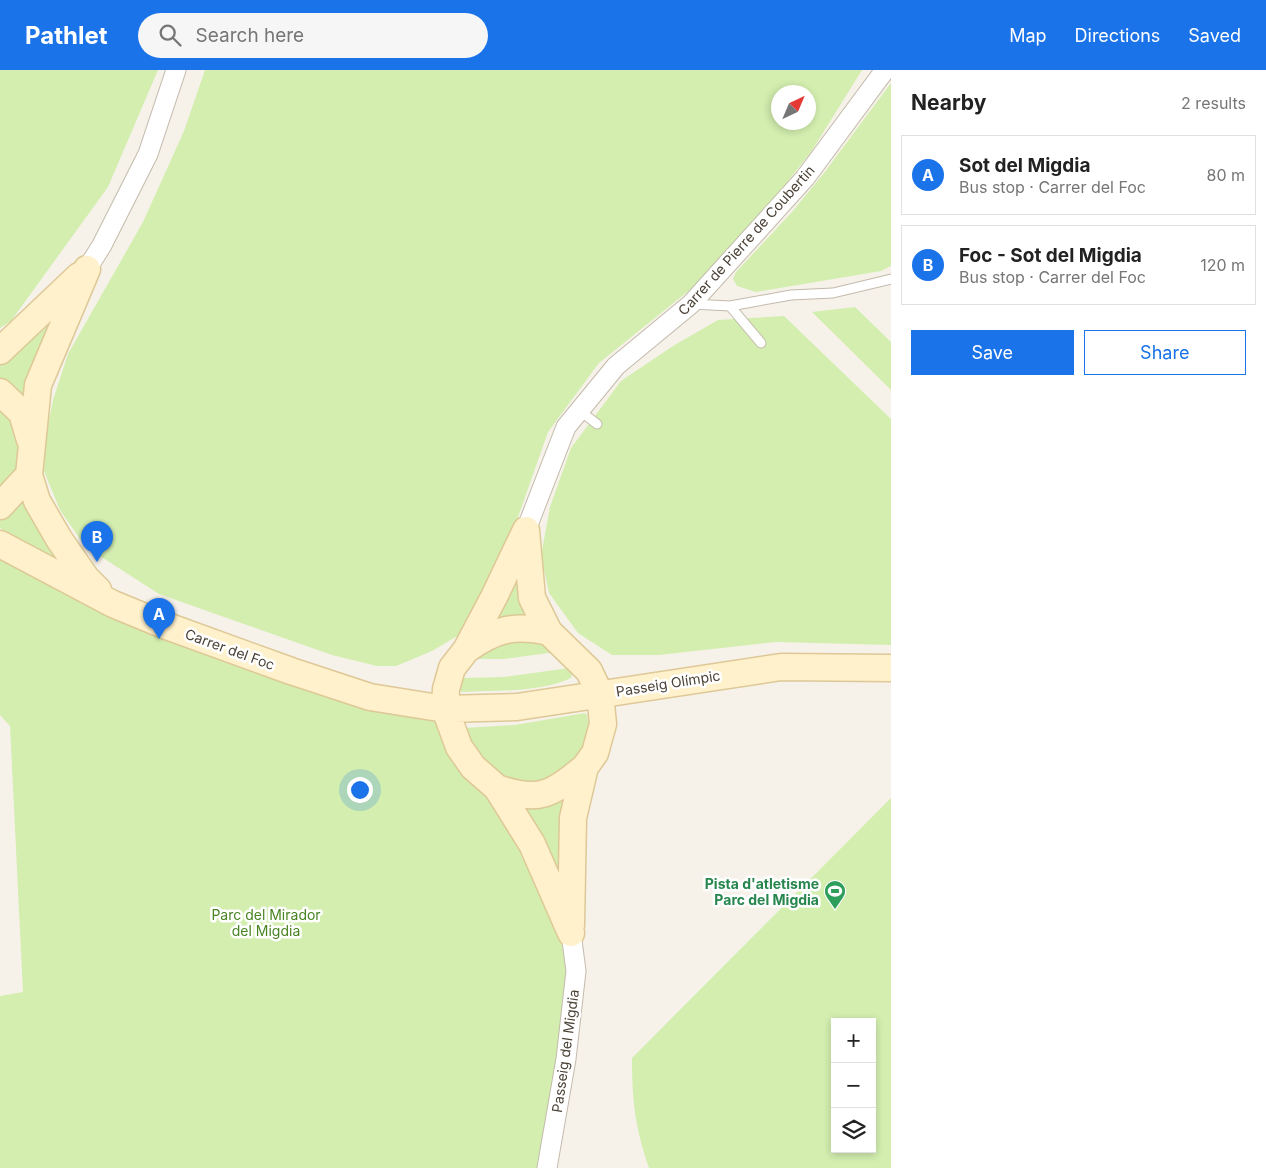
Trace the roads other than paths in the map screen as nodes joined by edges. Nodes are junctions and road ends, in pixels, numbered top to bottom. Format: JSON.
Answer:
{"nodes":[{"id":1,"x":176,"y":70,"type":"edge"},
{"id":2,"x":886,"y":71,"type":"edge"},
{"id":3,"x":86,"y":269,"type":"junction"},
{"id":4,"x":891,"y":279,"type":"edge"},
{"id":5,"x":691,"y":304,"type":"junction"},
{"id":6,"x":730,"y":306,"type":"junction"},
{"id":7,"x":761,"y":344,"type":"dead end"},
{"id":8,"x":0,"y":351,"type":"edge"},
{"id":9,"x":0,"y":392,"type":"edge"},
{"id":10,"x":580,"y":411,"type":"junction"},
{"id":11,"x":597,"y":424,"type":"dead end"},
{"id":12,"x":31,"y":443,"type":"junction"},
{"id":13,"x":29,"y":475,"type":"junction"},
{"id":14,"x":0,"y":506,"type":"edge"},
{"id":15,"x":526,"y":530,"type":"junction"},
{"id":16,"x":0,"y":544,"type":"edge"},
{"id":17,"x":113,"y":604,"type":"junction"},
{"id":18,"x":549,"y":632,"type":"junction"},
{"id":19,"x":466,"y":650,"type":"junction"},
{"id":20,"x":891,"y":668,"type":"edge"},
{"id":21,"x":600,"y":694,"type":"junction"},
{"id":22,"x":445,"y":709,"type":"junction"},
{"id":23,"x":586,"y":766,"type":"junction"},
{"id":24,"x":497,"y":788,"type":"junction"},
{"id":25,"x":571,"y":933,"type":"junction"},
{"id":26,"x":547,"y":1168,"type":"edge"}],
"edges":[{"from":1,"to":3,"type":"street"},
{"from":2,"to":5,"type":"street","name":"Carrer de Pierre de Coubertin"},
{"from":3,"to":8,"type":"street"},
{"from":3,"to":12,"type":"street"},
{"from":4,"to":6,"type":"lane"},
{"from":5,"to":6,"type":"lane"},
{"from":5,"to":10,"type":"street","name":"Carrer de Pierre de Coubertin"},
{"from":6,"to":7,"type":"lane"},
{"from":9,"to":12,"type":"street"},
{"from":10,"to":11,"type":"lane"},
{"from":10,"to":15,"type":"street","name":"Carrer de Pierre de Coubertin"},
{"from":12,"to":13,"type":"street"},
{"from":13,"to":14,"type":"street"},
{"from":13,"to":17,"type":"street"},
{"from":15,"to":18,"type":"street"},
{"from":15,"to":19,"type":"street"},
{"from":16,"to":17,"type":"street","name":"Carrer del Foc"},
{"from":17,"to":22,"type":"street","name":"Carrer del Foc"},
{"from":18,"to":19,"type":"street"},
{"from":18,"to":21,"type":"street"},
{"from":19,"to":22,"type":"street"},
{"from":20,"to":21,"type":"street","name":"Passeig Olímpic"},
{"from":21,"to":22,"type":"street","name":"Passeig Olímpic"},
{"from":21,"to":23,"type":"street"},
{"from":22,"to":24,"type":"street"},
{"from":23,"to":24,"type":"street"},
{"from":23,"to":25,"type":"street"},
{"from":24,"to":25,"type":"street"},
{"from":25,"to":26,"type":"street","name":"Passeig del Migdia"}]}
